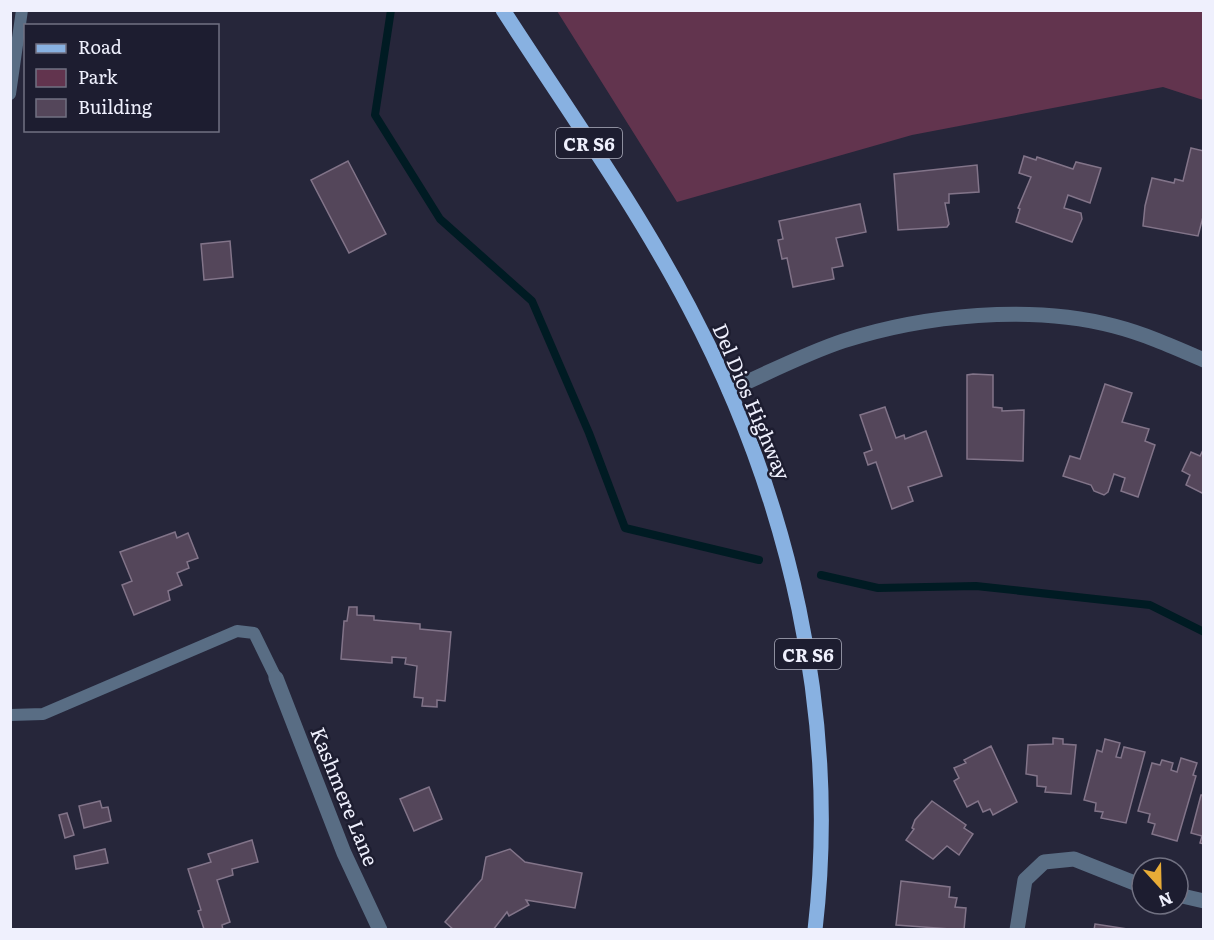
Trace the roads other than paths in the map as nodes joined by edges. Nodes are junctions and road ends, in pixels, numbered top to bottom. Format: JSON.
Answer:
{"nodes":[{"id":1,"x":22,"y":10,"type":"edge"},
{"id":2,"x":503,"y":10,"type":"edge"},
{"id":3,"x":10,"y":94,"type":"edge"},
{"id":4,"x":1203,"y":360,"type":"edge"},
{"id":5,"x":729,"y":390,"type":"junction"},
{"id":6,"x":276,"y":678,"type":"joint"},
{"id":7,"x":10,"y":716,"type":"edge"},
{"id":8,"x":1130,"y":881,"type":"edge"},
{"id":9,"x":380,"y":930,"type":"edge"},
{"id":10,"x":815,"y":930,"type":"edge"},
{"id":11,"x":1017,"y":930,"type":"edge"}],
"edges":[{"from":1,"to":3,"type":"lane"},
{"from":2,"to":5,"type":"main road","name":"Del Dios Highway","number":"CR S6"},
{"from":4,"to":5,"type":"street"},
{"from":5,"to":10,"type":"main road","name":"Del Dios Highway","number":"CR S6"},
{"from":6,"to":7,"type":"lane"},
{"from":6,"to":9,"type":"street","name":"Kashmere Lane"},
{"from":8,"to":11,"type":"street"}]}
